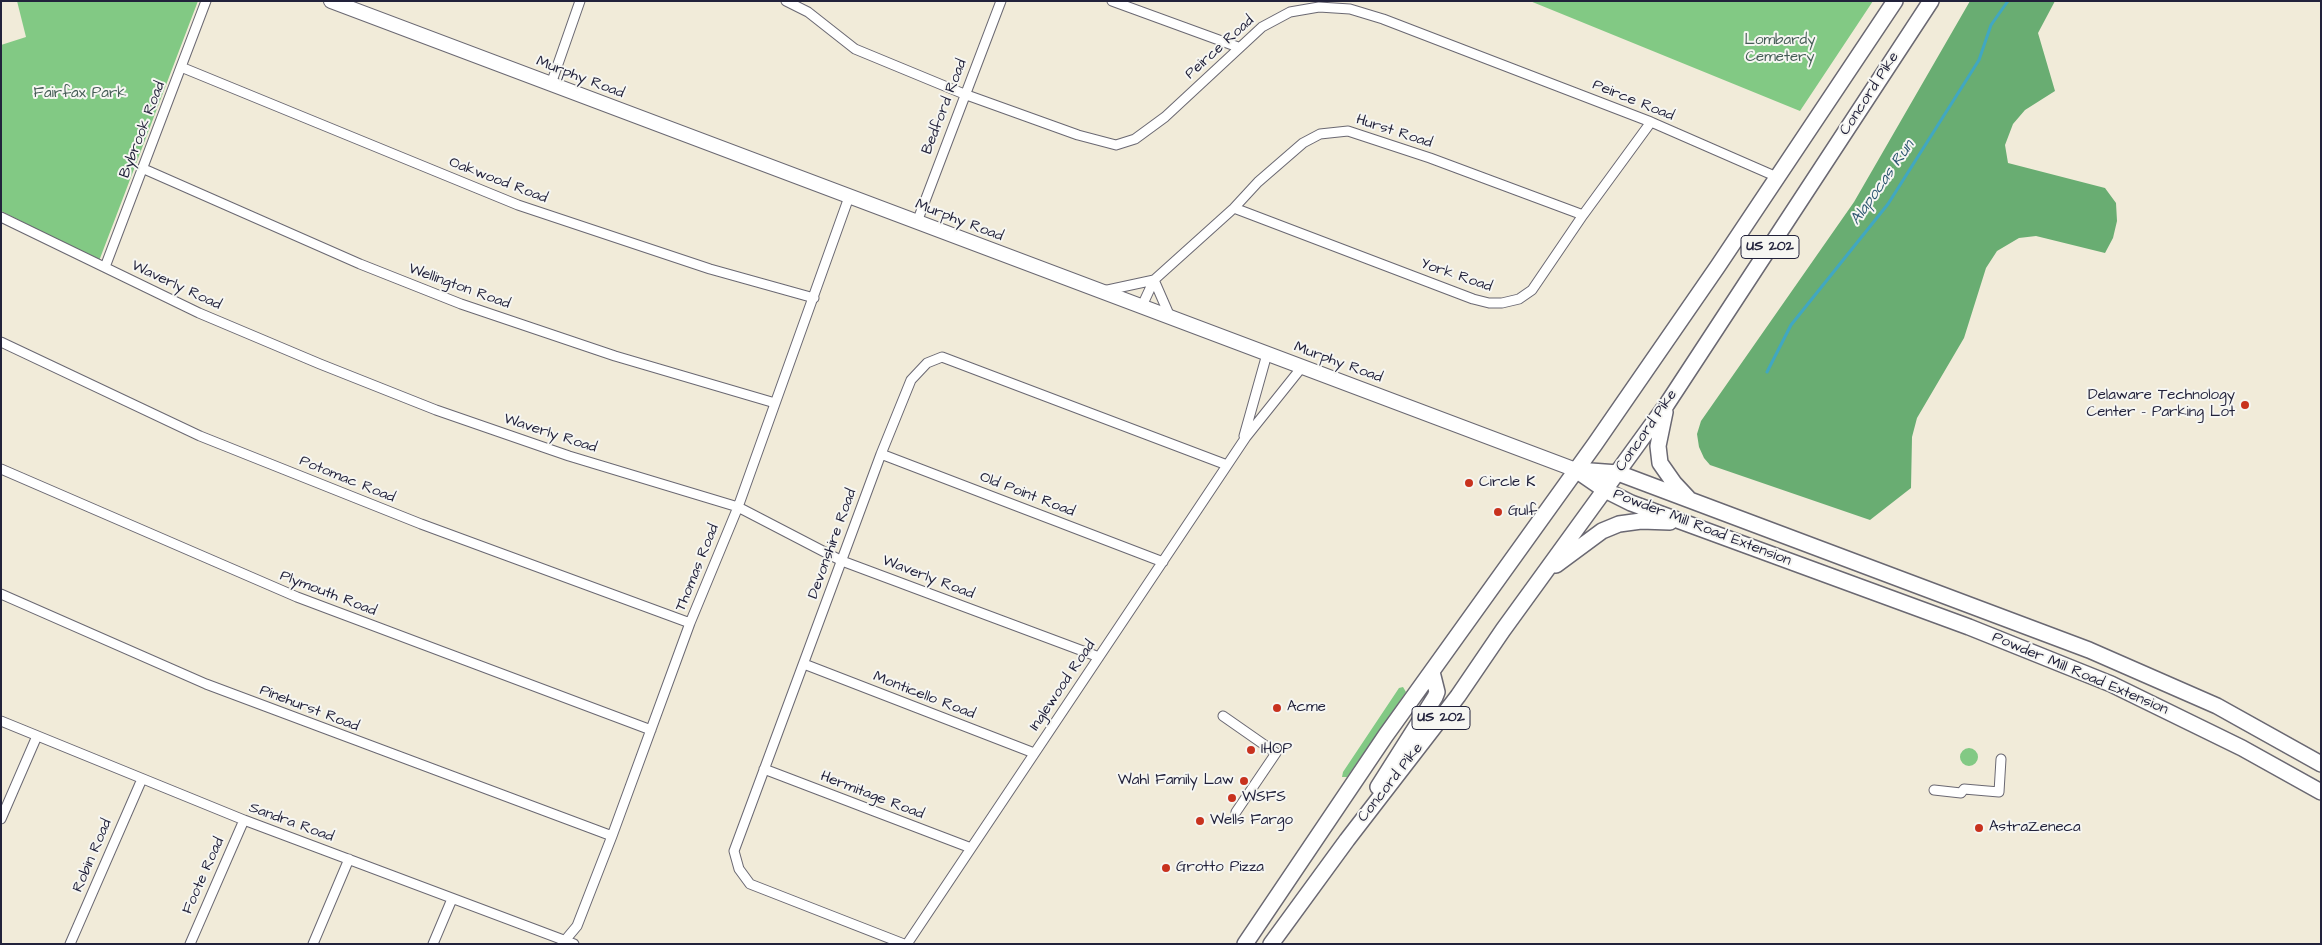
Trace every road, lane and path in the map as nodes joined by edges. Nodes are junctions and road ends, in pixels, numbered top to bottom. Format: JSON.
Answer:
{"nodes":[{"id":1,"x":206,"y":1,"type":"edge"},
{"id":2,"x":331,"y":1,"type":"edge"},
{"id":3,"x":580,"y":1,"type":"edge"},
{"id":4,"x":786,"y":1,"type":"edge"},
{"id":5,"x":1001,"y":1,"type":"edge"},
{"id":6,"x":1112,"y":1,"type":"edge"},
{"id":7,"x":1895,"y":1,"type":"edge"},
{"id":8,"x":1931,"y":1,"type":"edge"},
{"id":9,"x":1238,"y":47,"type":"junction"},
{"id":10,"x":181,"y":67,"type":"junction"},
{"id":11,"x":551,"y":84,"type":"junction"},
{"id":12,"x":964,"y":94,"type":"junction"},
{"id":13,"x":1651,"y":122,"type":"junction"},
{"id":14,"x":144,"y":169,"type":"junction"},
{"id":15,"x":1777,"y":176,"type":"junction"},
{"id":16,"x":849,"y":197,"type":"junction"},
{"id":17,"x":1234,"y":208,"type":"junction"},
{"id":18,"x":1583,"y":215,"type":"junction"},
{"id":19,"x":1,"y":217,"type":"edge"},
{"id":20,"x":917,"y":222,"type":"junction"},
{"id":21,"x":105,"y":267,"type":"junction"},
{"id":22,"x":1154,"y":280,"type":"junction"},
{"id":23,"x":1099,"y":292,"type":"junction"},
{"id":24,"x":814,"y":298,"type":"junction"},
{"id":25,"x":1141,"y":308,"type":"junction"},
{"id":26,"x":1171,"y":319,"type":"junction"},
{"id":27,"x":1,"y":342,"type":"edge"},
{"id":28,"x":1268,"y":354,"type":"junction"},
{"id":29,"x":1302,"y":367,"type":"junction"},
{"id":30,"x":775,"y":403,"type":"junction"},
{"id":31,"x":1667,"y":404,"type":"junction"},
{"id":32,"x":1242,"y":444,"type":"junction"},
{"id":33,"x":881,"y":454,"type":"junction"},
{"id":34,"x":1227,"y":465,"type":"junction"},
{"id":35,"x":1,"y":469,"type":"edge"},
{"id":36,"x":1576,"y":470,"type":"junction"},
{"id":37,"x":1618,"y":473,"type":"junction"},
{"id":38,"x":1605,"y":490,"type":"junction"},
{"id":39,"x":1690,"y":500,"type":"junction"},
{"id":40,"x":738,"y":507,"type":"junction"},
{"id":41,"x":1681,"y":522,"type":"junction"},
{"id":42,"x":842,"y":561,"type":"junction"},
{"id":43,"x":1162,"y":562,"type":"junction"},
{"id":44,"x":1543,"y":575,"type":"junction"},
{"id":45,"x":1,"y":594,"type":"edge"},
{"id":46,"x":690,"y":623,"type":"junction"},
{"id":47,"x":1098,"y":657,"type":"junction"},
{"id":48,"x":804,"y":664,"type":"junction"},
{"id":49,"x":1432,"y":672,"type":"junction"},
{"id":50,"x":1224,"y":716,"type":"dead end"},
{"id":51,"x":1,"y":721,"type":"edge"},
{"id":52,"x":651,"y":730,"type":"junction"},
{"id":53,"x":37,"y":736,"type":"junction"},
{"id":54,"x":1034,"y":753,"type":"junction"},
{"id":55,"x":2001,"y":759,"type":"dead end"},
{"id":56,"x":2321,"y":764,"type":"edge"},
{"id":57,"x":764,"y":769,"type":"junction"},
{"id":58,"x":142,"y":779,"type":"junction"},
{"id":59,"x":1934,"y":790,"type":"dead end"},
{"id":60,"x":2321,"y":792,"type":"edge"},
{"id":61,"x":1236,"y":812,"type":"dead end"},
{"id":62,"x":1,"y":820,"type":"edge"},
{"id":63,"x":244,"y":820,"type":"junction"},
{"id":64,"x":612,"y":836,"type":"junction"},
{"id":65,"x":1347,"y":840,"type":"junction"},
{"id":66,"x":971,"y":848,"type":"junction"},
{"id":67,"x":349,"y":859,"type":"junction"},
{"id":68,"x":452,"y":899,"type":"junction"},
{"id":69,"x":563,"y":942,"type":"edge"},
{"id":70,"x":70,"y":944,"type":"edge"},
{"id":71,"x":190,"y":944,"type":"edge"},
{"id":72,"x":313,"y":944,"type":"edge"},
{"id":73,"x":432,"y":944,"type":"edge"},
{"id":74,"x":574,"y":944,"type":"edge"},
{"id":75,"x":906,"y":944,"type":"edge"},
{"id":76,"x":1245,"y":944,"type":"edge"},
{"id":77,"x":1271,"y":944,"type":"edge"}],
"edges":[{"from":1,"to":10,"type":"street","name":"Bybrook Road"},
{"from":2,"to":11,"type":"main road","name":"Murphy Road"},
{"from":3,"to":11,"type":"street"},
{"from":4,"to":12,"type":"street","name":"Peirce Road"},
{"from":5,"to":12,"type":"street","name":"Bedford Road"},
{"from":6,"to":9,"type":"street"},
{"from":7,"to":15,"type":"highway","name":"Concord Pike","number":"US 202"},
{"from":8,"to":31,"type":"highway","name":"Concord Pike","number":"US 202"},
{"from":9,"to":12,"type":"street","name":"Peirce Road"},
{"from":9,"to":13,"type":"street","name":"Peirce Road"},
{"from":10,"to":14,"type":"street","name":"Bybrook Road"},
{"from":10,"to":24,"type":"street","name":"Oakwood Road"},
{"from":11,"to":16,"type":"main road","name":"Murphy Road"},
{"from":12,"to":20,"type":"street","name":"Bedford Road"},
{"from":13,"to":15,"type":"street","name":"Peirce Road"},
{"from":13,"to":18,"type":"street","name":"York Road"},
{"from":14,"to":21,"type":"street","name":"Bybrook Road"},
{"from":14,"to":30,"type":"street","name":"Wellington Road"},
{"from":15,"to":36,"type":"highway","name":"Concord Pike","number":"US 202"},
{"from":16,"to":20,"type":"main road","name":"Murphy Road"},
{"from":16,"to":24,"type":"street","name":"Thomas Road"},
{"from":17,"to":18,"type":"street","name":"Hurst Road"},
{"from":17,"to":18,"type":"street","name":"York Road"},
{"from":17,"to":22,"type":"street","name":"Hurst Road"},
{"from":19,"to":21,"type":"street","name":"Waverly Road"},
{"from":20,"to":23,"type":"main road","name":"Murphy Road"},
{"from":21,"to":40,"type":"street","name":"Waverly Road"},
{"from":22,"to":23,"type":"street"},
{"from":22,"to":25,"type":"street","name":"Hurst Road"},
{"from":22,"to":26,"type":"street"},
{"from":23,"to":25,"type":"main road","name":"Murphy Road"},
{"from":24,"to":30,"type":"street","name":"Thomas Road"},
{"from":25,"to":26,"type":"main road","name":"Murphy Road"},
{"from":26,"to":28,"type":"main road","name":"Murphy Road"},
{"from":27,"to":46,"type":"street","name":"Potomac Road"},
{"from":28,"to":29,"type":"main road","name":"Murphy Road"},
{"from":28,"to":32,"type":"street","name":"Inglewood Road"},
{"from":29,"to":32,"type":"street","name":"Inglewood Road"},
{"from":29,"to":36,"type":"main road","name":"Murphy Road"},
{"from":30,"to":40,"type":"street","name":"Thomas Road"},
{"from":31,"to":37,"type":"highway","name":"Concord Pike","number":"US 202"},
{"from":31,"to":39,"type":"highway"},
{"from":32,"to":34,"type":"street","name":"Inglewood Road"},
{"from":33,"to":34,"type":"street","name":"Devonshire Road"},
{"from":33,"to":42,"type":"street","name":"Devonshire Road"},
{"from":33,"to":43,"type":"street","name":"Old Point Road"},
{"from":34,"to":43,"type":"street","name":"Inglewood Road"},
{"from":35,"to":52,"type":"street","name":"Plymouth Road"},
{"from":36,"to":37,"type":"highway","name":"Powder Mill Road Extension"},
{"from":36,"to":38,"type":"highway","name":"Powder Mill Road Extension"},
{"from":36,"to":49,"type":"highway","name":"Concord Pike","number":"US 202"},
{"from":37,"to":38,"type":"highway","name":"Concord Pike","number":"US 202"},
{"from":37,"to":39,"type":"highway","name":"Powder Mill Road Extension"},
{"from":38,"to":41,"type":"highway","name":"Powder Mill Road Extension"},
{"from":38,"to":44,"type":"highway","name":"Concord Pike","number":"US 202"},
{"from":39,"to":56,"type":"highway","name":"Powder Mill Road Extension"},
{"from":40,"to":42,"type":"street","name":"Waverly Road"},
{"from":40,"to":46,"type":"street","name":"Thomas Road"},
{"from":41,"to":44,"type":"highway"},
{"from":41,"to":60,"type":"highway","name":"Powder Mill Road Extension"},
{"from":42,"to":47,"type":"street","name":"Waverly Road"},
{"from":42,"to":48,"type":"street","name":"Devonshire Road"},
{"from":43,"to":47,"type":"street","name":"Inglewood Road"},
{"from":44,"to":65,"type":"highway","name":"Concord Pike","number":"US 202"},
{"from":45,"to":64,"type":"street","name":"Pinehurst Road"},
{"from":46,"to":52,"type":"street","name":"Thomas Road"},
{"from":47,"to":54,"type":"street","name":"Inglewood Road"},
{"from":48,"to":54,"type":"street","name":"Monticello Road"},
{"from":48,"to":57,"type":"street","name":"Devonshire Road"},
{"from":49,"to":65,"type":"highway"},
{"from":49,"to":76,"type":"highway","name":"Concord Pike","number":"US 202"},
{"from":50,"to":61,"type":"street"},
{"from":51,"to":53,"type":"street","name":"Sandra Road"},
{"from":52,"to":64,"type":"street","name":"Thomas Road"},
{"from":53,"to":58,"type":"street","name":"Sandra Road"},
{"from":53,"to":62,"type":"street"},
{"from":54,"to":66,"type":"street","name":"Inglewood Road"},
{"from":55,"to":59,"type":"street"},
{"from":57,"to":66,"type":"street","name":"Hermitage Road"},
{"from":57,"to":75,"type":"street","name":"Devonshire Road"},
{"from":58,"to":63,"type":"street","name":"Sandra Road"},
{"from":58,"to":70,"type":"street","name":"Robin Road"},
{"from":63,"to":67,"type":"street","name":"Sandra Road"},
{"from":63,"to":71,"type":"street","name":"Foote Road"},
{"from":64,"to":69,"type":"street","name":"Thomas Road"},
{"from":65,"to":77,"type":"highway","name":"Concord Pike","number":"US 202"},
{"from":66,"to":75,"type":"street","name":"Inglewood Road"},
{"from":67,"to":68,"type":"street","name":"Sandra Road"},
{"from":67,"to":72,"type":"street"},
{"from":68,"to":69,"type":"street","name":"Sandra Road"},
{"from":68,"to":73,"type":"street"},
{"from":69,"to":74,"type":"street","name":"Sandra Road"}]}
